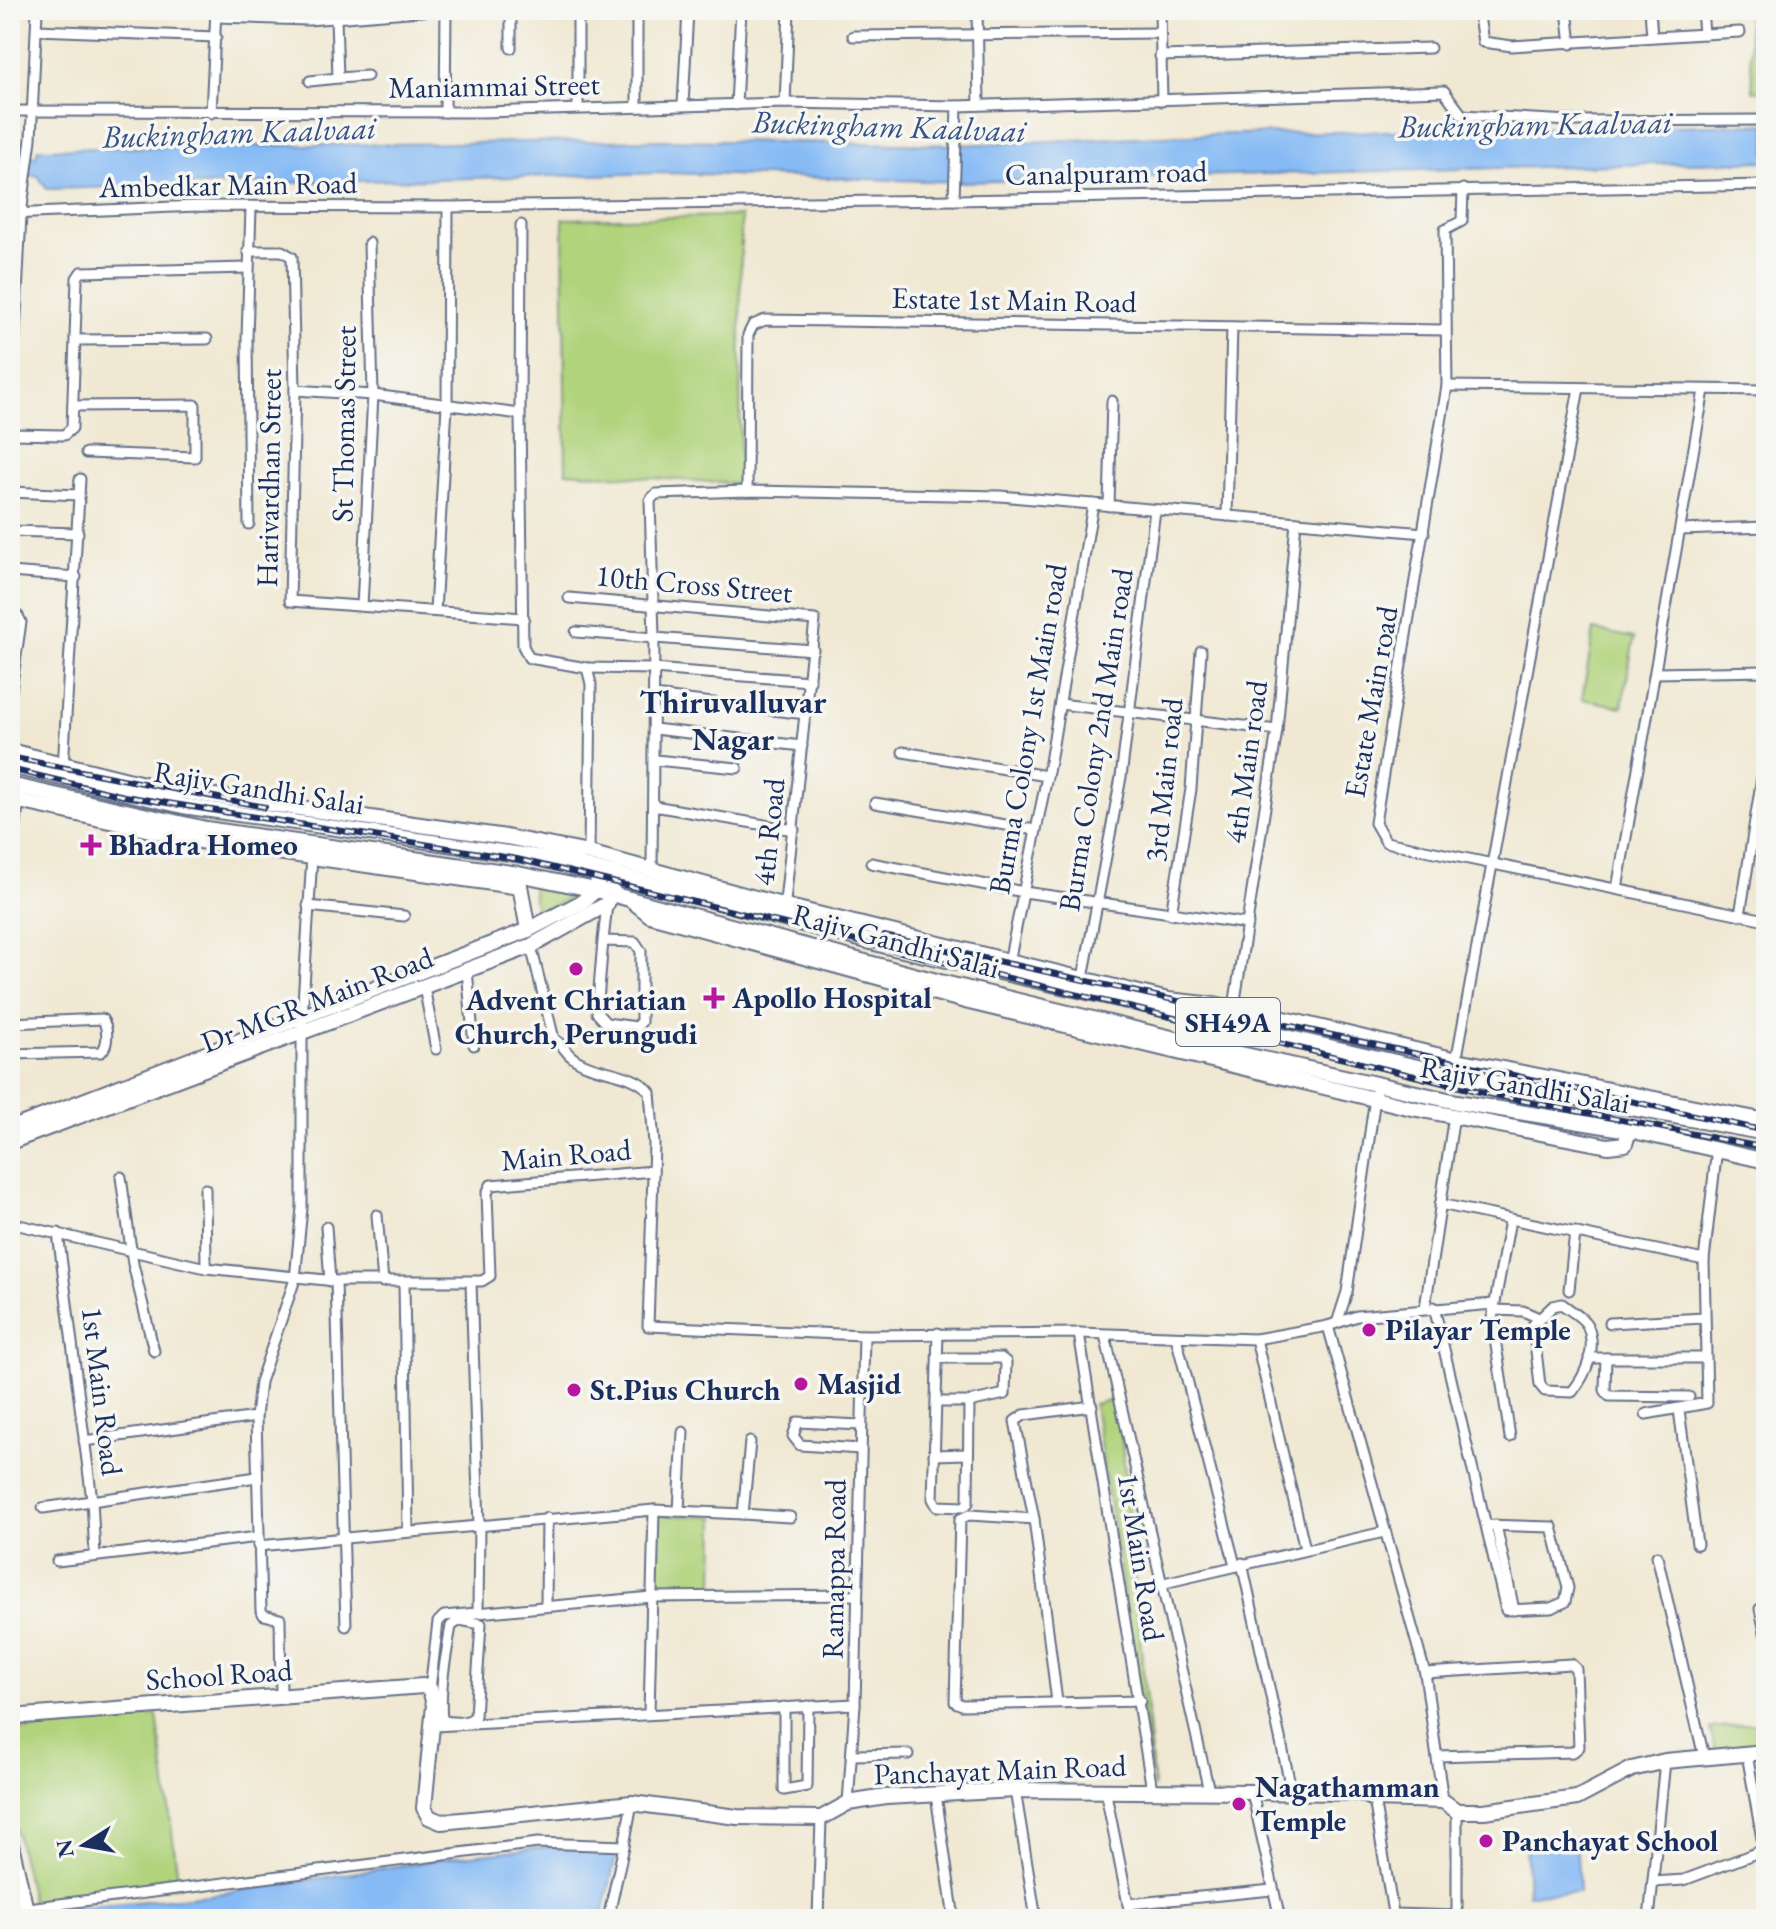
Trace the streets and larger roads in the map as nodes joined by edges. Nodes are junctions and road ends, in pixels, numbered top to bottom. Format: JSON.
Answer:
{"nodes":[{"id":1,"x":37,"y":10,"type":"edge"},
{"id":2,"x":433,"y":10,"type":"edge"},
{"id":3,"x":446,"y":10,"type":"edge"},
{"id":4,"x":511,"y":10,"type":"edge"},
{"id":5,"x":578,"y":10,"type":"edge"},
{"id":6,"x":637,"y":10,"type":"edge"},
{"id":7,"x":688,"y":10,"type":"edge"},
{"id":8,"x":741,"y":10,"type":"edge"},
{"id":9,"x":789,"y":10,"type":"edge"},
{"id":10,"x":977,"y":10,"type":"edge"},
{"id":11,"x":1160,"y":10,"type":"edge"},
{"id":12,"x":1478,"y":10,"type":"edge"},
{"id":13,"x":1567,"y":10,"type":"edge"},
{"id":14,"x":1650,"y":10,"type":"edge"},
{"id":15,"x":1702,"y":10,"type":"edge"},
{"id":16,"x":395,"y":12,"type":"edge"},
{"id":17,"x":216,"y":14,"type":"edge"},
{"id":18,"x":336,"y":19,"type":"junction"},
{"id":19,"x":37,"y":30,"type":"junction"},
{"id":20,"x":1740,"y":32,"type":"dead end"},
{"id":21,"x":1160,"y":33,"type":"junction"},
{"id":22,"x":1704,"y":34,"type":"junction"},
{"id":23,"x":853,"y":36,"type":"dead end"},
{"id":24,"x":977,"y":36,"type":"junction"},
{"id":25,"x":1652,"y":36,"type":"junction"},
{"id":26,"x":216,"y":37,"type":"junction"},
{"id":27,"x":1571,"y":44,"type":"junction"},
{"id":28,"x":511,"y":48,"type":"dead end"},
{"id":29,"x":1430,"y":48,"type":"dead end"},
{"id":30,"x":1160,"y":56,"type":"junction"},
{"id":31,"x":367,"y":76,"type":"dead end"},
{"id":32,"x":338,"y":78,"type":"junction"},
{"id":33,"x":310,"y":81,"type":"dead end"},
{"id":34,"x":1162,"y":101,"type":"junction"},
{"id":35,"x":785,"y":103,"type":"junction"},
{"id":36,"x":683,"y":105,"type":"junction"},
{"id":37,"x":736,"y":105,"type":"junction"},
{"id":38,"x":979,"y":105,"type":"junction"},
{"id":39,"x":957,"y":106,"type":"junction"},
{"id":40,"x":637,"y":107,"type":"junction"},
{"id":41,"x":578,"y":108,"type":"junction"},
{"id":42,"x":10,"y":111,"type":"edge"},
{"id":43,"x":33,"y":112,"type":"junction"},
{"id":44,"x":445,"y":112,"type":"junction"},
{"id":45,"x":211,"y":113,"type":"junction"},
{"id":46,"x":1766,"y":120,"type":"edge"},
{"id":47,"x":1766,"y":185,"type":"edge"},
{"id":48,"x":1463,"y":189,"type":"junction"},
{"id":49,"x":954,"y":200,"type":"junction"},
{"id":50,"x":251,"y":207,"type":"junction"},
{"id":51,"x":448,"y":207,"type":"junction"},
{"id":52,"x":15,"y":214,"type":"edge"},
{"id":53,"x":521,"y":225,"type":"dead end"},
{"id":54,"x":369,"y":243,"type":"dead end"},
{"id":55,"x":248,"y":251,"type":"junction"},
{"id":56,"x":248,"y":268,"type":"junction"},
{"id":57,"x":1232,"y":327,"type":"junction"},
{"id":58,"x":1444,"y":330,"type":"junction"},
{"id":59,"x":207,"y":339,"type":"dead end"},
{"id":60,"x":77,"y":340,"type":"junction"},
{"id":61,"x":1447,"y":386,"type":"junction"},
{"id":62,"x":1579,"y":388,"type":"junction"},
{"id":63,"x":295,"y":390,"type":"junction"},
{"id":64,"x":1704,"y":390,"type":"junction"},
{"id":65,"x":1766,"y":390,"type":"edge"},
{"id":66,"x":373,"y":395,"type":"junction"},
{"id":67,"x":1112,"y":401,"type":"dead end"},
{"id":68,"x":73,"y":406,"type":"junction"},
{"id":69,"x":447,"y":406,"type":"junction"},
{"id":70,"x":520,"y":414,"type":"junction"},
{"id":71,"x":10,"y":433,"type":"edge"},
{"id":72,"x":86,"y":453,"type":"dead end"},
{"id":73,"x":80,"y":479,"type":"dead end"},
{"id":74,"x":747,"y":491,"type":"junction"},
{"id":75,"x":10,"y":492,"type":"edge"},
{"id":76,"x":79,"y":495,"type":"junction"},
{"id":77,"x":1093,"y":504,"type":"junction"},
{"id":78,"x":1109,"y":506,"type":"junction"},
{"id":79,"x":1155,"y":510,"type":"junction"},
{"id":80,"x":1227,"y":516,"type":"junction"},
{"id":81,"x":1296,"y":522,"type":"junction"},
{"id":82,"x":249,"y":524,"type":"dead end"},
{"id":83,"x":1766,"y":527,"type":"edge"},
{"id":84,"x":1680,"y":530,"type":"junction"},
{"id":85,"x":10,"y":531,"type":"edge"},
{"id":86,"x":78,"y":533,"type":"junction"},
{"id":87,"x":1424,"y":533,"type":"junction"},
{"id":88,"x":10,"y":572,"type":"edge"},
{"id":89,"x":76,"y":577,"type":"junction"},
{"id":90,"x":569,"y":598,"type":"dead end"},
{"id":91,"x":653,"y":605,"type":"junction"},
{"id":92,"x":362,"y":606,"type":"junction"},
{"id":93,"x":435,"y":611,"type":"junction"},
{"id":94,"x":10,"y":614,"type":"edge"},
{"id":95,"x":524,"y":618,"type":"junction"},
{"id":96,"x":815,"y":620,"type":"joint"},
{"id":97,"x":576,"y":632,"type":"dead end"},
{"id":98,"x":654,"y":637,"type":"junction"},
{"id":99,"x":813,"y":650,"type":"junction"},
{"id":100,"x":1201,"y":651,"type":"dead end"},
{"id":101,"x":587,"y":668,"type":"junction"},
{"id":102,"x":653,"y":669,"type":"junction"},
{"id":103,"x":1766,"y":671,"type":"edge"},
{"id":104,"x":1655,"y":673,"type":"junction"},
{"id":105,"x":810,"y":681,"type":"junction"},
{"id":106,"x":653,"y":696,"type":"junction"},
{"id":107,"x":10,"y":697,"type":"edge"},
{"id":108,"x":1060,"y":704,"type":"junction"},
{"id":109,"x":806,"y":714,"type":"junction"},
{"id":110,"x":1129,"y":714,"type":"junction"},
{"id":111,"x":1196,"y":723,"type":"junction"},
{"id":112,"x":654,"y":729,"type":"junction"},
{"id":113,"x":1277,"y":730,"type":"junction"},
{"id":114,"x":802,"y":746,"type":"junction"},
{"id":115,"x":10,"y":751,"type":"edge"},
{"id":116,"x":903,"y":752,"type":"dead end"},
{"id":117,"x":1766,"y":752,"type":"edge"},
{"id":118,"x":655,"y":760,"type":"junction"},
{"id":119,"x":10,"y":766,"type":"edge"},
{"id":120,"x":737,"y":768,"type":"dead end"},
{"id":121,"x":62,"y":772,"type":"junction"},
{"id":122,"x":1047,"y":776,"type":"junction"},
{"id":123,"x":13,"y":793,"type":"edge"},
{"id":124,"x":875,"y":803,"type":"dead end"},
{"id":125,"x":654,"y":806,"type":"junction"},
{"id":126,"x":1760,"y":816,"type":"edge"},
{"id":127,"x":794,"y":830,"type":"junction"},
{"id":128,"x":1035,"y":830,"type":"junction"},
{"id":129,"x":589,"y":853,"type":"junction"},
{"id":130,"x":10,"y":856,"type":"edge"},
{"id":131,"x":312,"y":856,"type":"junction"},
{"id":132,"x":871,"y":863,"type":"dead end"},
{"id":133,"x":1494,"y":864,"type":"junction"},
{"id":134,"x":652,"y":869,"type":"junction"},
{"id":135,"x":600,"y":871,"type":"junction"},
{"id":136,"x":616,"y":874,"type":"junction"},
{"id":137,"x":519,"y":880,"type":"junction"},
{"id":138,"x":1617,"y":889,"type":"junction"},
{"id":139,"x":596,"y":890,"type":"junction"},
{"id":140,"x":1024,"y":892,"type":"junction"},
{"id":141,"x":609,"y":899,"type":"junction"},
{"id":142,"x":1097,"y":901,"type":"junction"},
{"id":143,"x":308,"y":906,"type":"junction"},
{"id":144,"x":784,"y":912,"type":"junction"},
{"id":145,"x":1171,"y":914,"type":"junction"},
{"id":146,"x":1740,"y":915,"type":"junction"},
{"id":147,"x":404,"y":916,"type":"dead end"},
{"id":148,"x":1766,"y":920,"type":"edge"},
{"id":149,"x":1248,"y":924,"type":"junction"},
{"id":150,"x":530,"y":938,"type":"junction"},
{"id":151,"x":603,"y":941,"type":"junction"},
{"id":152,"x":810,"y":953,"type":"junction"},
{"id":153,"x":1009,"y":962,"type":"junction"},
{"id":154,"x":467,"y":970,"type":"junction"},
{"id":155,"x":1083,"y":978,"type":"junction"},
{"id":156,"x":424,"y":987,"type":"junction"},
{"id":157,"x":1097,"y":994,"type":"junction"},
{"id":158,"x":1159,"y":1003,"type":"junction"},
{"id":159,"x":1234,"y":1007,"type":"junction"},
{"id":160,"x":1091,"y":1018,"type":"junction"},
{"id":161,"x":10,"y":1023,"type":"edge"},
{"id":162,"x":302,"y":1024,"type":"junction"},
{"id":163,"x":474,"y":1045,"type":"dead end"},
{"id":164,"x":436,"y":1049,"type":"dead end"},
{"id":165,"x":10,"y":1054,"type":"edge"},
{"id":166,"x":1455,"y":1068,"type":"junction"},
{"id":167,"x":1376,"y":1092,"type":"junction"},
{"id":168,"x":1454,"y":1115,"type":"junction"},
{"id":169,"x":1766,"y":1121,"type":"edge"},
{"id":170,"x":10,"y":1129,"type":"edge"},
{"id":171,"x":1629,"y":1130,"type":"junction"},
{"id":172,"x":1766,"y":1133,"type":"edge"},
{"id":173,"x":10,"y":1142,"type":"edge"},
{"id":174,"x":1717,"y":1148,"type":"junction"},
{"id":175,"x":1766,"y":1161,"type":"edge"},
{"id":176,"x":653,"y":1171,"type":"junction"},
{"id":177,"x":121,"y":1177,"type":"dead end"},
{"id":178,"x":205,"y":1189,"type":"dead end"},
{"id":179,"x":1440,"y":1204,"type":"junction"},
{"id":180,"x":377,"y":1215,"type":"dead end"},
{"id":181,"x":1510,"y":1220,"type":"junction"},
{"id":182,"x":10,"y":1223,"type":"edge"},
{"id":183,"x":326,"y":1227,"type":"dead end"},
{"id":184,"x":1575,"y":1232,"type":"junction"},
{"id":185,"x":58,"y":1233,"type":"junction"},
{"id":186,"x":131,"y":1251,"type":"junction"},
{"id":187,"x":1704,"y":1260,"type":"junction"},
{"id":188,"x":206,"y":1268,"type":"junction"},
{"id":189,"x":295,"y":1279,"type":"junction"},
{"id":190,"x":333,"y":1281,"type":"junction"},
{"id":191,"x":383,"y":1282,"type":"junction"},
{"id":192,"x":477,"y":1282,"type":"junction"},
{"id":193,"x":404,"y":1283,"type":"junction"},
{"id":194,"x":1569,"y":1290,"type":"dead end"},
{"id":195,"x":1430,"y":1307,"type":"junction"},
{"id":196,"x":1493,"y":1307,"type":"junction"},
{"id":197,"x":1539,"y":1318,"type":"junction"},
{"id":198,"x":1704,"y":1318,"type":"junction"},
{"id":199,"x":1338,"y":1320,"type":"junction"},
{"id":200,"x":1610,"y":1323,"type":"dead end"},
{"id":201,"x":1328,"y":1326,"type":"junction"},
{"id":202,"x":938,"y":1333,"type":"junction"},
{"id":203,"x":1079,"y":1333,"type":"junction"},
{"id":204,"x":864,"y":1335,"type":"junction"},
{"id":205,"x":1105,"y":1335,"type":"junction"},
{"id":206,"x":1176,"y":1337,"type":"junction"},
{"id":207,"x":1256,"y":1339,"type":"junction"},
{"id":208,"x":154,"y":1351,"type":"dead end"},
{"id":209,"x":938,"y":1358,"type":"junction"},
{"id":210,"x":1589,"y":1358,"type":"junction"},
{"id":211,"x":1606,"y":1358,"type":"junction"},
{"id":212,"x":1705,"y":1358,"type":"junction"},
{"id":213,"x":1689,"y":1397,"type":"dead end"},
{"id":214,"x":936,"y":1402,"type":"junction"},
{"id":215,"x":969,"y":1402,"type":"junction"},
{"id":216,"x":1092,"y":1406,"type":"junction"},
{"id":217,"x":1679,"y":1410,"type":"junction"},
{"id":218,"x":1646,"y":1414,"type":"dead end"},
{"id":219,"x":256,"y":1417,"type":"junction"},
{"id":220,"x":861,"y":1425,"type":"junction"},
{"id":221,"x":683,"y":1432,"type":"dead end"},
{"id":222,"x":1510,"y":1437,"type":"dead end"},
{"id":223,"x":84,"y":1441,"type":"junction"},
{"id":224,"x":750,"y":1442,"type":"dead end"},
{"id":225,"x":860,"y":1449,"type":"junction"},
{"id":226,"x":968,"y":1454,"type":"junction"},
{"id":227,"x":934,"y":1455,"type":"junction"},
{"id":228,"x":257,"y":1477,"type":"junction"},
{"id":229,"x":92,"y":1500,"type":"junction"},
{"id":230,"x":43,"y":1508,"type":"dead end"},
{"id":231,"x":654,"y":1510,"type":"junction"},
{"id":232,"x":679,"y":1511,"type":"junction"},
{"id":233,"x":743,"y":1514,"type":"junction"},
{"id":234,"x":790,"y":1517,"type":"dead end"},
{"id":235,"x":547,"y":1518,"type":"junction"},
{"id":236,"x":1034,"y":1519,"type":"junction"},
{"id":237,"x":1491,"y":1525,"type":"junction"},
{"id":238,"x":479,"y":1527,"type":"junction"},
{"id":239,"x":408,"y":1531,"type":"junction"},
{"id":240,"x":1384,"y":1532,"type":"junction"},
{"id":241,"x":342,"y":1539,"type":"junction"},
{"id":242,"x":258,"y":1541,"type":"junction"},
{"id":243,"x":1697,"y":1544,"type":"dead end"},
{"id":244,"x":1305,"y":1549,"type":"junction"},
{"id":245,"x":95,"y":1555,"type":"junction"},
{"id":246,"x":1657,"y":1556,"type":"dead end"},
{"id":247,"x":57,"y":1561,"type":"dead end"},
{"id":248,"x":1238,"y":1564,"type":"junction"},
{"id":249,"x":1164,"y":1583,"type":"junction"},
{"id":250,"x":856,"y":1595,"type":"junction"},
{"id":251,"x":651,"y":1597,"type":"junction"},
{"id":252,"x":546,"y":1604,"type":"junction"},
{"id":253,"x":1766,"y":1604,"type":"edge"},
{"id":254,"x":478,"y":1610,"type":"junction"},
{"id":255,"x":346,"y":1626,"type":"dead end"},
{"id":256,"x":1766,"y":1637,"type":"edge"},
{"id":257,"x":1425,"y":1673,"type":"junction"},
{"id":258,"x":436,"y":1682,"type":"junction"},
{"id":259,"x":281,"y":1696,"type":"junction"},
{"id":260,"x":1140,"y":1701,"type":"junction"},
{"id":261,"x":1057,"y":1702,"type":"junction"},
{"id":262,"x":855,"y":1704,"type":"junction"},
{"id":263,"x":808,"y":1706,"type":"junction"},
{"id":264,"x":784,"y":1707,"type":"junction"},
{"id":265,"x":649,"y":1714,"type":"junction"},
{"id":266,"x":10,"y":1717,"type":"edge"},
{"id":267,"x":434,"y":1726,"type":"junction"},
{"id":268,"x":1766,"y":1752,"type":"edge"},
{"id":269,"x":908,"y":1754,"type":"dead end"},
{"id":270,"x":1747,"y":1754,"type":"junction"},
{"id":271,"x":852,"y":1755,"type":"junction"},
{"id":272,"x":1437,"y":1756,"type":"junction"},
{"id":273,"x":1704,"y":1757,"type":"junction"},
{"id":274,"x":1665,"y":1761,"type":"junction"},
{"id":275,"x":1105,"y":1789,"type":"junction"},
{"id":276,"x":1015,"y":1790,"type":"junction"},
{"id":277,"x":1152,"y":1790,"type":"junction"},
{"id":278,"x":1209,"y":1791,"type":"junction"},
{"id":279,"x":1252,"y":1792,"type":"junction"},
{"id":280,"x":1292,"y":1793,"type":"junction"},
{"id":281,"x":936,"y":1795,"type":"junction"},
{"id":282,"x":1374,"y":1799,"type":"junction"},
{"id":283,"x":1443,"y":1801,"type":"junction"},
{"id":284,"x":632,"y":1803,"type":"junction"},
{"id":285,"x":848,"y":1803,"type":"junction"},
{"id":286,"x":1457,"y":1811,"type":"junction"},
{"id":287,"x":821,"y":1818,"type":"junction"},
{"id":288,"x":10,"y":1840,"type":"edge"},
{"id":289,"x":624,"y":1846,"type":"junction"},
{"id":290,"x":1653,"y":1882,"type":"junction"},
{"id":291,"x":1272,"y":1890,"type":"junction"},
{"id":292,"x":1128,"y":1904,"type":"junction"},
{"id":293,"x":28,"y":1914,"type":"edge"},
{"id":294,"x":1457,"y":1916,"type":"junction"},
{"id":295,"x":1394,"y":1917,"type":"edge"},
{"id":296,"x":608,"y":1919,"type":"edge"},
{"id":297,"x":818,"y":1919,"type":"edge"},
{"id":298,"x":954,"y":1919,"type":"edge"},
{"id":299,"x":1036,"y":1919,"type":"edge"},
{"id":300,"x":1131,"y":1919,"type":"edge"},
{"id":301,"x":1280,"y":1919,"type":"edge"},
{"id":302,"x":1548,"y":1919,"type":"edge"},
{"id":303,"x":1649,"y":1919,"type":"edge"}],
"edges":[{"from":1,"to":19,"type":"street"},
{"from":2,"to":16,"type":"street"},
{"from":3,"to":44,"type":"street"},
{"from":4,"to":28,"type":"street"},
{"from":5,"to":41,"type":"street"},
{"from":6,"to":40,"type":"street"},
{"from":7,"to":36,"type":"street"},
{"from":8,"to":37,"type":"street"},
{"from":9,"to":35,"type":"street"},
{"from":10,"to":24,"type":"street"},
{"from":11,"to":21,"type":"street"},
{"from":12,"to":27,"type":"street"},
{"from":13,"to":27,"type":"street"},
{"from":14,"to":25,"type":"street"},
{"from":15,"to":22,"type":"street"},
{"from":16,"to":18,"type":"street"},
{"from":17,"to":18,"type":"street"},
{"from":17,"to":26,"type":"street"},
{"from":18,"to":32,"type":"street"},
{"from":19,"to":26,"type":"street"},
{"from":19,"to":43,"type":"street"},
{"from":20,"to":22,"type":"street"},
{"from":21,"to":24,"type":"street"},
{"from":21,"to":30,"type":"street"},
{"from":22,"to":25,"type":"street"},
{"from":23,"to":24,"type":"street"},
{"from":24,"to":38,"type":"street"},
{"from":25,"to":27,"type":"street"},
{"from":26,"to":45,"type":"street"},
{"from":29,"to":30,"type":"street"},
{"from":30,"to":34,"type":"street"},
{"from":31,"to":32,"type":"street"},
{"from":32,"to":33,"type":"street"},
{"from":34,"to":38,"type":"street"},
{"from":34,"to":46,"type":"street"},
{"from":35,"to":37,"type":"street","name":"Maniammai Street"},
{"from":35,"to":39,"type":"street","name":"Maniammai Street"},
{"from":36,"to":37,"type":"street","name":"Maniammai Street"},
{"from":36,"to":40,"type":"street","name":"Maniammai Street"},
{"from":38,"to":39,"type":"street","name":"Maniammai Street"},
{"from":39,"to":49,"type":"street"},
{"from":40,"to":41,"type":"street","name":"Maniammai Street"},
{"from":41,"to":44,"type":"street","name":"Maniammai Street"},
{"from":42,"to":43,"type":"street","name":"Maniammai Street"},
{"from":43,"to":45,"type":"street","name":"Maniammai Street"},
{"from":43,"to":52,"type":"street"},
{"from":44,"to":45,"type":"street","name":"Maniammai Street"},
{"from":47,"to":48,"type":"street","name":"Canalpuram road"},
{"from":48,"to":49,"type":"street","name":"Canalpuram road"},
{"from":48,"to":58,"type":"street","name":"Estate Main road"},
{"from":49,"to":51,"type":"street","name":"Canalpuram road"},
{"from":50,"to":51,"type":"street","name":"Ambedkar Main Road"},
{"from":50,"to":52,"type":"street","name":"Ambedkar Main Road"},
{"from":50,"to":55,"type":"street"},
{"from":51,"to":69,"type":"street"},
{"from":52,"to":71,"type":"street"},
{"from":53,"to":70,"type":"street"},
{"from":54,"to":66,"type":"street","name":"St Thomas Street"},
{"from":55,"to":56,"type":"street"},
{"from":55,"to":63,"type":"street","name":"Harivardhan Street"},
{"from":56,"to":60,"type":"street"},
{"from":56,"to":82,"type":"street"},
{"from":57,"to":58,"type":"street","name":"Estate 1st Main Road"},
{"from":57,"to":74,"type":"street","name":"Estate 1st Main Road"},
{"from":57,"to":80,"type":"street"},
{"from":58,"to":61,"type":"street","name":"Estate Main road"},
{"from":59,"to":60,"type":"street"},
{"from":60,"to":68,"type":"street"},
{"from":61,"to":62,"type":"street"},
{"from":61,"to":87,"type":"street","name":"Estate Main road"},
{"from":62,"to":64,"type":"street"},
{"from":62,"to":133,"type":"street"},
{"from":63,"to":66,"type":"street"},
{"from":63,"to":92,"type":"street","name":"Harivardhan Street"},
{"from":64,"to":65,"type":"street"},
{"from":64,"to":84,"type":"street"},
{"from":66,"to":69,"type":"street"},
{"from":66,"to":92,"type":"street","name":"St Thomas Street"},
{"from":67,"to":78,"type":"street"},
{"from":68,"to":71,"type":"street"},
{"from":68,"to":72,"type":"street"},
{"from":69,"to":70,"type":"street"},
{"from":69,"to":93,"type":"street"},
{"from":70,"to":95,"type":"street"},
{"from":73,"to":76,"type":"street"},
{"from":74,"to":77,"type":"street"},
{"from":74,"to":91,"type":"street"},
{"from":75,"to":76,"type":"street"},
{"from":76,"to":86,"type":"street"},
{"from":77,"to":78,"type":"street"},
{"from":77,"to":108,"type":"street","name":"Burma Colony 1st Main road"},
{"from":78,"to":79,"type":"street"},
{"from":79,"to":80,"type":"street"},
{"from":79,"to":110,"type":"street","name":"Burma Colony 2nd Main road"},
{"from":80,"to":81,"type":"street"},
{"from":81,"to":87,"type":"street"},
{"from":81,"to":113,"type":"street","name":"4th Main road"},
{"from":83,"to":84,"type":"street"},
{"from":84,"to":104,"type":"street"},
{"from":85,"to":86,"type":"street"},
{"from":86,"to":89,"type":"street"},
{"from":87,"to":133,"type":"street","name":"Estate Main road"},
{"from":88,"to":89,"type":"street"},
{"from":89,"to":121,"type":"street"},
{"from":90,"to":91,"type":"street","name":"10th Cross Street"},
{"from":91,"to":96,"type":"street","name":"10th Cross Street"},
{"from":91,"to":98,"type":"street"},
{"from":92,"to":93,"type":"street","name":"Harivardhan Street"},
{"from":93,"to":95,"type":"street","name":"Harivardhan Street"},
{"from":94,"to":107,"type":"street"},
{"from":95,"to":101,"type":"street"},
{"from":96,"to":99,"type":"street","name":"4th Road"},
{"from":97,"to":98,"type":"street"},
{"from":98,"to":99,"type":"street"},
{"from":98,"to":102,"type":"street"},
{"from":99,"to":105,"type":"street","name":"4th Road"},
{"from":100,"to":111,"type":"street","name":"3rd Main road"},
{"from":101,"to":102,"type":"street"},
{"from":101,"to":129,"type":"street"},
{"from":102,"to":105,"type":"street"},
{"from":102,"to":106,"type":"street"},
{"from":103,"to":104,"type":"street"},
{"from":104,"to":138,"type":"street"},
{"from":105,"to":109,"type":"street","name":"4th Road"},
{"from":106,"to":109,"type":"street"},
{"from":106,"to":112,"type":"street"},
{"from":108,"to":110,"type":"street"},
{"from":108,"to":122,"type":"street","name":"Burma Colony 1st Main road"},
{"from":109,"to":114,"type":"street","name":"4th Road"},
{"from":110,"to":111,"type":"street"},
{"from":110,"to":142,"type":"street","name":"Burma Colony 2nd Main road"},
{"from":111,"to":113,"type":"street"},
{"from":111,"to":145,"type":"street","name":"3rd Main road"},
{"from":112,"to":114,"type":"street"},
{"from":112,"to":118,"type":"street"},
{"from":113,"to":149,"type":"street","name":"4th Main road"},
{"from":114,"to":127,"type":"street","name":"4th Road"},
{"from":115,"to":121,"type":"street"},
{"from":116,"to":122,"type":"street"},
{"from":117,"to":126,"type":"street"},
{"from":118,"to":120,"type":"street"},
{"from":118,"to":125,"type":"street"},
{"from":119,"to":121,"type":"street","name":"Rajiv Gandhi Salai","number":"SH49A"},
{"from":121,"to":129,"type":"street"},
{"from":121,"to":135,"type":"street","name":"Rajiv Gandhi Salai","number":"SH49A"},
{"from":122,"to":128,"type":"street","name":"Burma Colony 1st Main road"},
{"from":123,"to":130,"type":"street"},
{"from":123,"to":131,"type":"street"},
{"from":123,"to":137,"type":"street","name":"Rajiv Gandhi Salai","number":"SH49A"},
{"from":124,"to":128,"type":"street"},
{"from":125,"to":127,"type":"street"},
{"from":125,"to":134,"type":"street"},
{"from":126,"to":146,"type":"street"},
{"from":127,"to":144,"type":"street","name":"4th Road"},
{"from":128,"to":140,"type":"street","name":"Burma Colony 1st Main road"},
{"from":129,"to":134,"type":"street"},
{"from":131,"to":137,"type":"street"},
{"from":131,"to":143,"type":"street"},
{"from":132,"to":140,"type":"street"},
{"from":133,"to":138,"type":"street","name":"Estate Main road"},
{"from":133,"to":166,"type":"street"},
{"from":134,"to":144,"type":"street"},
{"from":135,"to":136,"type":"street","name":"Rajiv Gandhi Salai","number":"SH49A"},
{"from":135,"to":139,"type":"street"},
{"from":136,"to":141,"type":"street"},
{"from":136,"to":144,"type":"street","name":"Rajiv Gandhi Salai","number":"SH49A"},
{"from":137,"to":139,"type":"street","name":"Rajiv Gandhi Salai","number":"SH49A"},
{"from":137,"to":150,"type":"street"},
{"from":138,"to":146,"type":"street","name":"Estate Main road"},
{"from":139,"to":141,"type":"street","name":"Rajiv Gandhi Salai","number":"SH49A"},
{"from":139,"to":150,"type":"street","name":"Dr MGR Main Road"},
{"from":140,"to":142,"type":"street"},
{"from":140,"to":153,"type":"street","name":"Burma Colony 1st Main road"},
{"from":141,"to":150,"type":"street","name":"Dr MGR Main Road"},
{"from":141,"to":151,"type":"street"},
{"from":141,"to":152,"type":"street","name":"Rajiv Gandhi Salai","number":"SH49A"},
{"from":142,"to":145,"type":"street"},
{"from":142,"to":155,"type":"street","name":"Burma Colony 2nd Main road"},
{"from":143,"to":147,"type":"street"},
{"from":143,"to":162,"type":"street"},
{"from":144,"to":153,"type":"street"},
{"from":144,"to":157,"type":"street","name":"Rajiv Gandhi Salai","number":"SH49A"},
{"from":145,"to":149,"type":"street"},
{"from":146,"to":148,"type":"street","name":"Estate Main road"},
{"from":149,"to":159,"type":"street","name":"4th Main road"},
{"from":150,"to":154,"type":"street","name":"Dr MGR Main Road"},
{"from":150,"to":162,"type":"street","name":"Dr MGR Main Road"},
{"from":150,"to":176,"type":"street"},
{"from":151,"to":151,"type":"street"},
{"from":152,"to":160,"type":"street","name":"Rajiv Gandhi Salai","number":"SH49A"},
{"from":152,"to":167,"type":"street"},
{"from":153,"to":155,"type":"street"},
{"from":154,"to":156,"type":"street","name":"Dr MGR Main Road"},
{"from":154,"to":163,"type":"street"},
{"from":155,"to":158,"type":"street"},
{"from":156,"to":162,"type":"street","name":"Dr MGR Main Road"},
{"from":156,"to":164,"type":"street"},
{"from":157,"to":158,"type":"street","name":"Rajiv Gandhi Salai","number":"SH49A"},
{"from":157,"to":160,"type":"street"},
{"from":158,"to":159,"type":"street"},
{"from":158,"to":166,"type":"street","name":"Rajiv Gandhi Salai","number":"SH49A"},
{"from":159,"to":166,"type":"street"},
{"from":160,"to":167,"type":"street","name":"Rajiv Gandhi Salai","number":"SH49A"},
{"from":161,"to":165,"type":"street"},
{"from":162,"to":170,"type":"street","name":"Dr MGR Main Road"},
{"from":162,"to":173,"type":"street","name":"Dr MGR Main Road"},
{"from":162,"to":189,"type":"street"},
{"from":166,"to":169,"type":"street"},
{"from":166,"to":172,"type":"street","name":"Rajiv Gandhi Salai","number":"SH49A"},
{"from":167,"to":168,"type":"street"},
{"from":167,"to":171,"type":"street","name":"Rajiv Gandhi Salai","number":"SH49A"},
{"from":167,"to":199,"type":"street"},
{"from":168,"to":171,"type":"street"},
{"from":168,"to":179,"type":"street"},
{"from":171,"to":174,"type":"street","name":"Rajiv Gandhi Salai","number":"SH49A"},
{"from":174,"to":175,"type":"street","name":"Rajiv Gandhi Salai","number":"SH49A"},
{"from":174,"to":187,"type":"street"},
{"from":176,"to":192,"type":"street","name":"Main Road"},
{"from":176,"to":204,"type":"street"},
{"from":177,"to":186,"type":"street"},
{"from":178,"to":188,"type":"street"},
{"from":179,"to":181,"type":"street"},
{"from":179,"to":195,"type":"street"},
{"from":180,"to":191,"type":"street"},
{"from":181,"to":184,"type":"street"},
{"from":181,"to":196,"type":"street"},
{"from":182,"to":185,"type":"street"},
{"from":183,"to":190,"type":"street"},
{"from":184,"to":187,"type":"street"},
{"from":184,"to":194,"type":"street"},
{"from":185,"to":186,"type":"street"},
{"from":185,"to":223,"type":"street","name":"1st Main Road"},
{"from":186,"to":188,"type":"street"},
{"from":186,"to":208,"type":"street"},
{"from":187,"to":198,"type":"street"},
{"from":188,"to":189,"type":"street"},
{"from":189,"to":190,"type":"street"},
{"from":189,"to":219,"type":"street"},
{"from":190,"to":191,"type":"street"},
{"from":190,"to":241,"type":"street"},
{"from":191,"to":193,"type":"street"},
{"from":192,"to":193,"type":"street"},
{"from":192,"to":238,"type":"street"},
{"from":193,"to":239,"type":"street"},
{"from":195,"to":196,"type":"street"},
{"from":195,"to":199,"type":"street"},
{"from":195,"to":237,"type":"street"},
{"from":196,"to":197,"type":"street"},
{"from":196,"to":222,"type":"street"},
{"from":197,"to":210,"type":"street"},
{"from":197,"to":210,"type":"street"},
{"from":198,"to":200,"type":"street"},
{"from":198,"to":212,"type":"street"},
{"from":199,"to":201,"type":"street"},
{"from":201,"to":207,"type":"street"},
{"from":201,"to":240,"type":"street"},
{"from":202,"to":203,"type":"street"},
{"from":202,"to":204,"type":"street"},
{"from":202,"to":209,"type":"street"},
{"from":203,"to":205,"type":"street"},
{"from":203,"to":216,"type":"street","name":"1st Main Road"},
{"from":204,"to":220,"type":"street","name":"Ramappa Road"},
{"from":205,"to":206,"type":"street"},
{"from":205,"to":249,"type":"street"},
{"from":206,"to":207,"type":"street"},
{"from":206,"to":248,"type":"street"},
{"from":207,"to":244,"type":"street"},
{"from":209,"to":214,"type":"street"},
{"from":209,"to":215,"type":"street"},
{"from":210,"to":211,"type":"street"},
{"from":211,"to":212,"type":"street"},
{"from":211,"to":213,"type":"street"},
{"from":212,"to":217,"type":"street"},
{"from":214,"to":215,"type":"street"},
{"from":214,"to":227,"type":"street"},
{"from":215,"to":226,"type":"street"},
{"from":216,"to":236,"type":"street"},
{"from":216,"to":260,"type":"street","name":"1st Main Road"},
{"from":217,"to":218,"type":"street"},
{"from":217,"to":243,"type":"street"},
{"from":219,"to":223,"type":"street"},
{"from":219,"to":228,"type":"street"},
{"from":220,"to":225,"type":"street","name":"Ramappa Road"},
{"from":220,"to":225,"type":"street"},
{"from":221,"to":232,"type":"street"},
{"from":223,"to":229,"type":"street","name":"1st Main Road"},
{"from":224,"to":233,"type":"street"},
{"from":225,"to":250,"type":"street","name":"Ramappa Road"},
{"from":226,"to":227,"type":"street"},
{"from":226,"to":227,"type":"street"},
{"from":228,"to":229,"type":"street"},
{"from":228,"to":242,"type":"street"},
{"from":229,"to":230,"type":"street"},
{"from":229,"to":245,"type":"street","name":"1st Main Road"},
{"from":231,"to":232,"type":"street"},
{"from":231,"to":235,"type":"street"},
{"from":231,"to":251,"type":"street"},
{"from":232,"to":233,"type":"street"},
{"from":233,"to":234,"type":"street"},
{"from":235,"to":238,"type":"street"},
{"from":235,"to":252,"type":"street"},
{"from":236,"to":261,"type":"street"},
{"from":236,"to":261,"type":"street"},
{"from":237,"to":237,"type":"street"},
{"from":238,"to":239,"type":"street"},
{"from":238,"to":254,"type":"street"},
{"from":239,"to":241,"type":"street"},
{"from":240,"to":244,"type":"street"},
{"from":240,"to":257,"type":"street"},
{"from":241,"to":242,"type":"street"},
{"from":241,"to":255,"type":"street"},
{"from":242,"to":245,"type":"street"},
{"from":242,"to":259,"type":"street"},
{"from":244,"to":248,"type":"street"},
{"from":245,"to":247,"type":"street"},
{"from":246,"to":273,"type":"street"},
{"from":248,"to":249,"type":"street"},
{"from":248,"to":280,"type":"street"},
{"from":249,"to":278,"type":"street"},
{"from":250,"to":251,"type":"street"},
{"from":250,"to":262,"type":"street","name":"Ramappa Road"},
{"from":251,"to":252,"type":"street"},
{"from":251,"to":265,"type":"street"},
{"from":252,"to":254,"type":"street"},
{"from":253,"to":256,"type":"street"},
{"from":254,"to":258,"type":"street"},
{"from":257,"to":272,"type":"street"},
{"from":257,"to":272,"type":"street"},
{"from":258,"to":258,"type":"street"},
{"from":258,"to":259,"type":"street","name":"School Road"},
{"from":258,"to":267,"type":"street","name":"Panchayat Main Road"},
{"from":259,"to":266,"type":"street","name":"School Road"},
{"from":260,"to":261,"type":"street"},
{"from":260,"to":277,"type":"street","name":"1st Main Road"},
{"from":262,"to":263,"type":"street"},
{"from":262,"to":271,"type":"street","name":"Ramappa Road"},
{"from":263,"to":264,"type":"street"},
{"from":263,"to":264,"type":"street"},
{"from":264,"to":265,"type":"street"},
{"from":265,"to":267,"type":"street"},
{"from":267,"to":284,"type":"street","name":"Panchayat Main Road"},
{"from":268,"to":270,"type":"street"},
{"from":269,"to":271,"type":"street"},
{"from":270,"to":273,"type":"street"},
{"from":270,"to":290,"type":"street"},
{"from":271,"to":285,"type":"street","name":"Ramappa Road"},
{"from":272,"to":283,"type":"street"},
{"from":273,"to":274,"type":"street"},
{"from":274,"to":286,"type":"street"},
{"from":274,"to":290,"type":"street"},
{"from":275,"to":276,"type":"street","name":"Panchayat Main Road"},
{"from":275,"to":277,"type":"street","name":"Panchayat Main Road"},
{"from":275,"to":292,"type":"street"},
{"from":276,"to":281,"type":"street","name":"Panchayat Main Road"},
{"from":276,"to":299,"type":"street"},
{"from":277,"to":278,"type":"street","name":"Panchayat Main Road"},
{"from":278,"to":279,"type":"street","name":"Panchayat Main Road"},
{"from":279,"to":280,"type":"street","name":"Panchayat Main Road"},
{"from":279,"to":291,"type":"street"},
{"from":280,"to":282,"type":"street","name":"Panchayat Main Road"},
{"from":281,"to":285,"type":"street","name":"Panchayat Main Road"},
{"from":281,"to":298,"type":"street"},
{"from":282,"to":283,"type":"street","name":"Panchayat Main Road"},
{"from":282,"to":295,"type":"street"},
{"from":283,"to":286,"type":"street"},
{"from":284,"to":287,"type":"street","name":"Panchayat Main Road"},
{"from":284,"to":289,"type":"street"},
{"from":285,"to":287,"type":"street","name":"Panchayat Main Road"},
{"from":286,"to":294,"type":"street"},
{"from":287,"to":297,"type":"street"},
{"from":288,"to":293,"type":"street"},
{"from":289,"to":293,"type":"street"},
{"from":289,"to":296,"type":"street"},
{"from":290,"to":303,"type":"street"},
{"from":291,"to":292,"type":"street"},
{"from":291,"to":301,"type":"street"},
{"from":292,"to":300,"type":"street"},
{"from":294,"to":295,"type":"street"},
{"from":294,"to":302,"type":"street"}]}
